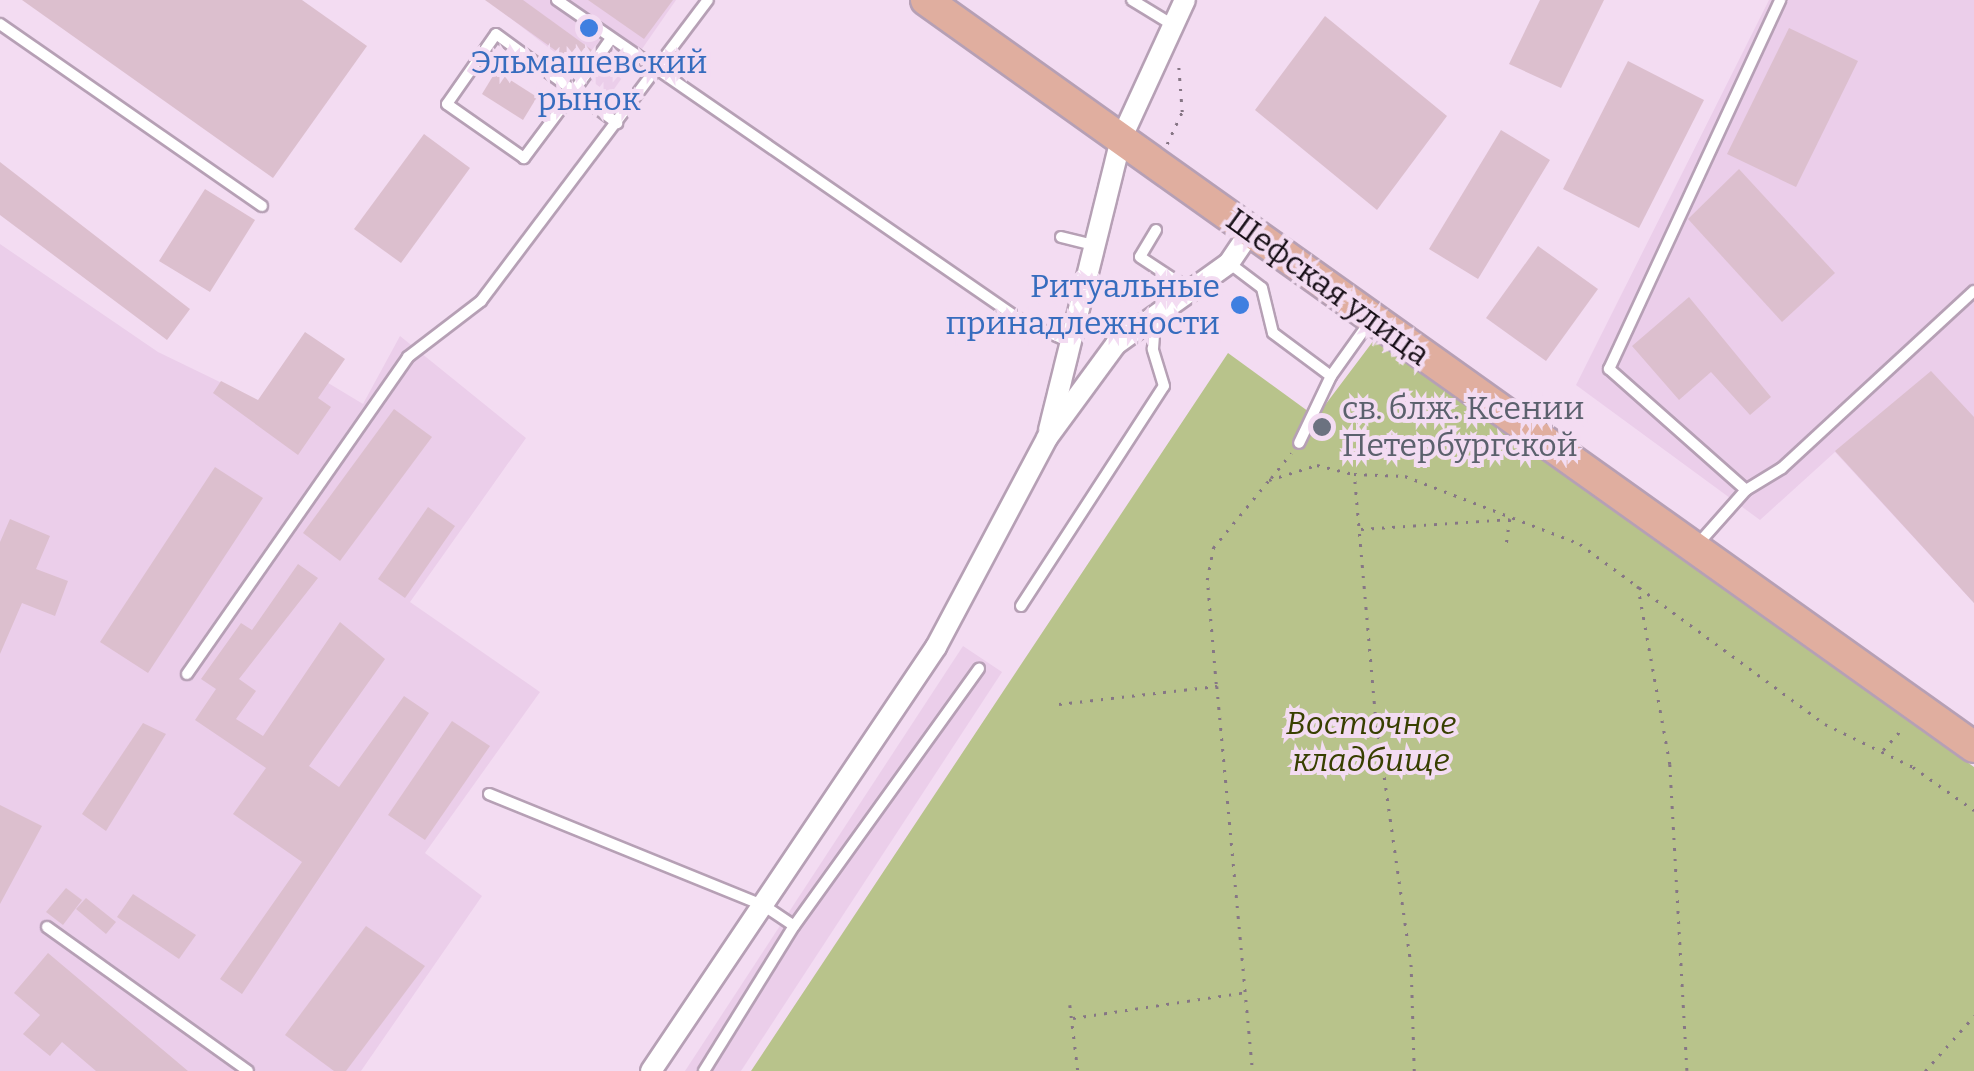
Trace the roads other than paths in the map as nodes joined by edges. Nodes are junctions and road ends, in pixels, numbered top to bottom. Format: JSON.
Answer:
{"nodes":[{"id":1,"x":556,"y":0,"type":"edge"},
{"id":2,"x":708,"y":0,"type":"edge"},
{"id":3,"x":926,"y":0,"type":"edge"},
{"id":4,"x":1132,"y":0,"type":"edge"},
{"id":5,"x":1185,"y":0,"type":"edge"},
{"id":6,"x":1780,"y":0,"type":"edge"},
{"id":7,"x":0,"y":24,"type":"edge"},
{"id":8,"x":1174,"y":26,"type":"junction"},
{"id":9,"x":610,"y":40,"type":"junction"},
{"id":10,"x":657,"y":71,"type":"junction"},
{"id":11,"x":574,"y":91,"type":"junction"},
{"id":12,"x":617,"y":123,"type":"junction"},
{"id":13,"x":1121,"y":138,"type":"junction"},
{"id":14,"x":262,"y":206,"type":"dead end"},
{"id":15,"x":1156,"y":230,"type":"dead end"},
{"id":16,"x":1250,"y":232,"type":"junction"},
{"id":17,"x":1061,"y":237,"type":"dead end"},
{"id":18,"x":1096,"y":246,"type":"junction"},
{"id":19,"x":1230,"y":262,"type":"junction"},
{"id":20,"x":1191,"y":290,"type":"junction"},
{"id":21,"x":1974,"y":291,"type":"edge"},
{"id":22,"x":1155,"y":317,"type":"junction"},
{"id":23,"x":1372,"y":318,"type":"junction"},
{"id":24,"x":1068,"y":341,"type":"junction"},
{"id":25,"x":1331,"y":376,"type":"junction"},
{"id":26,"x":1047,"y":438,"type":"junction"},
{"id":27,"x":1299,"y":442,"type":"road end"},
{"id":28,"x":1746,"y":490,"type":"junction"},
{"id":29,"x":1694,"y":548,"type":"junction"},
{"id":30,"x":1021,"y":606,"type":"dead end"},
{"id":31,"x":979,"y":670,"type":"dead end"},
{"id":32,"x":187,"y":674,"type":"dead end"},
{"id":33,"x":1974,"y":747,"type":"edge"},
{"id":34,"x":489,"y":794,"type":"dead end"},
{"id":35,"x":764,"y":906,"type":"junction"},
{"id":36,"x":48,"y":926,"type":"dead end"},
{"id":37,"x":794,"y":926,"type":"junction"},
{"id":38,"x":248,"y":1071,"type":"edge"},
{"id":39,"x":651,"y":1071,"type":"edge"},
{"id":40,"x":704,"y":1071,"type":"edge"}],
"edges":[{"from":1,"to":9,"type":"lane"},
{"from":2,"to":10,"type":"lane"},
{"from":3,"to":13,"type":"main road","name":"Шефская улица"},
{"from":4,"to":8,"type":"lane"},
{"from":5,"to":8,"type":"street"},
{"from":6,"to":28,"type":"lane"},
{"from":7,"to":14,"type":"lane"},
{"from":8,"to":13,"type":"street"},
{"from":9,"to":10,"type":"lane"},
{"from":9,"to":11,"type":"lane"},
{"from":10,"to":12,"type":"lane"},
{"from":10,"to":24,"type":"lane"},
{"from":11,"to":11,"type":"lane"},
{"from":11,"to":12,"type":"lane"},
{"from":12,"to":32,"type":"lane"},
{"from":13,"to":16,"type":"main road","name":"Шефская улица"},
{"from":13,"to":18,"type":"street"},
{"from":15,"to":20,"type":"lane"},
{"from":16,"to":19,"type":"street"},
{"from":16,"to":23,"type":"main road","name":"Шефская улица"},
{"from":17,"to":18,"type":"lane"},
{"from":18,"to":24,"type":"street"},
{"from":19,"to":20,"type":"street"},
{"from":19,"to":25,"type":"lane"},
{"from":20,"to":22,"type":"street"},
{"from":21,"to":28,"type":"lane"},
{"from":22,"to":26,"type":"street"},
{"from":22,"to":30,"type":"lane"},
{"from":23,"to":25,"type":"lane"},
{"from":23,"to":29,"type":"main road","name":"Шефская улица"},
{"from":24,"to":26,"type":"street"},
{"from":25,"to":27,"type":"lane"},
{"from":26,"to":35,"type":"street"},
{"from":28,"to":29,"type":"lane"},
{"from":29,"to":33,"type":"main road","name":"Шефская улица"},
{"from":31,"to":37,"type":"lane"},
{"from":34,"to":35,"type":"lane"},
{"from":35,"to":37,"type":"lane"},
{"from":35,"to":39,"type":"street"},
{"from":36,"to":38,"type":"lane"},
{"from":37,"to":40,"type":"lane"}]}
